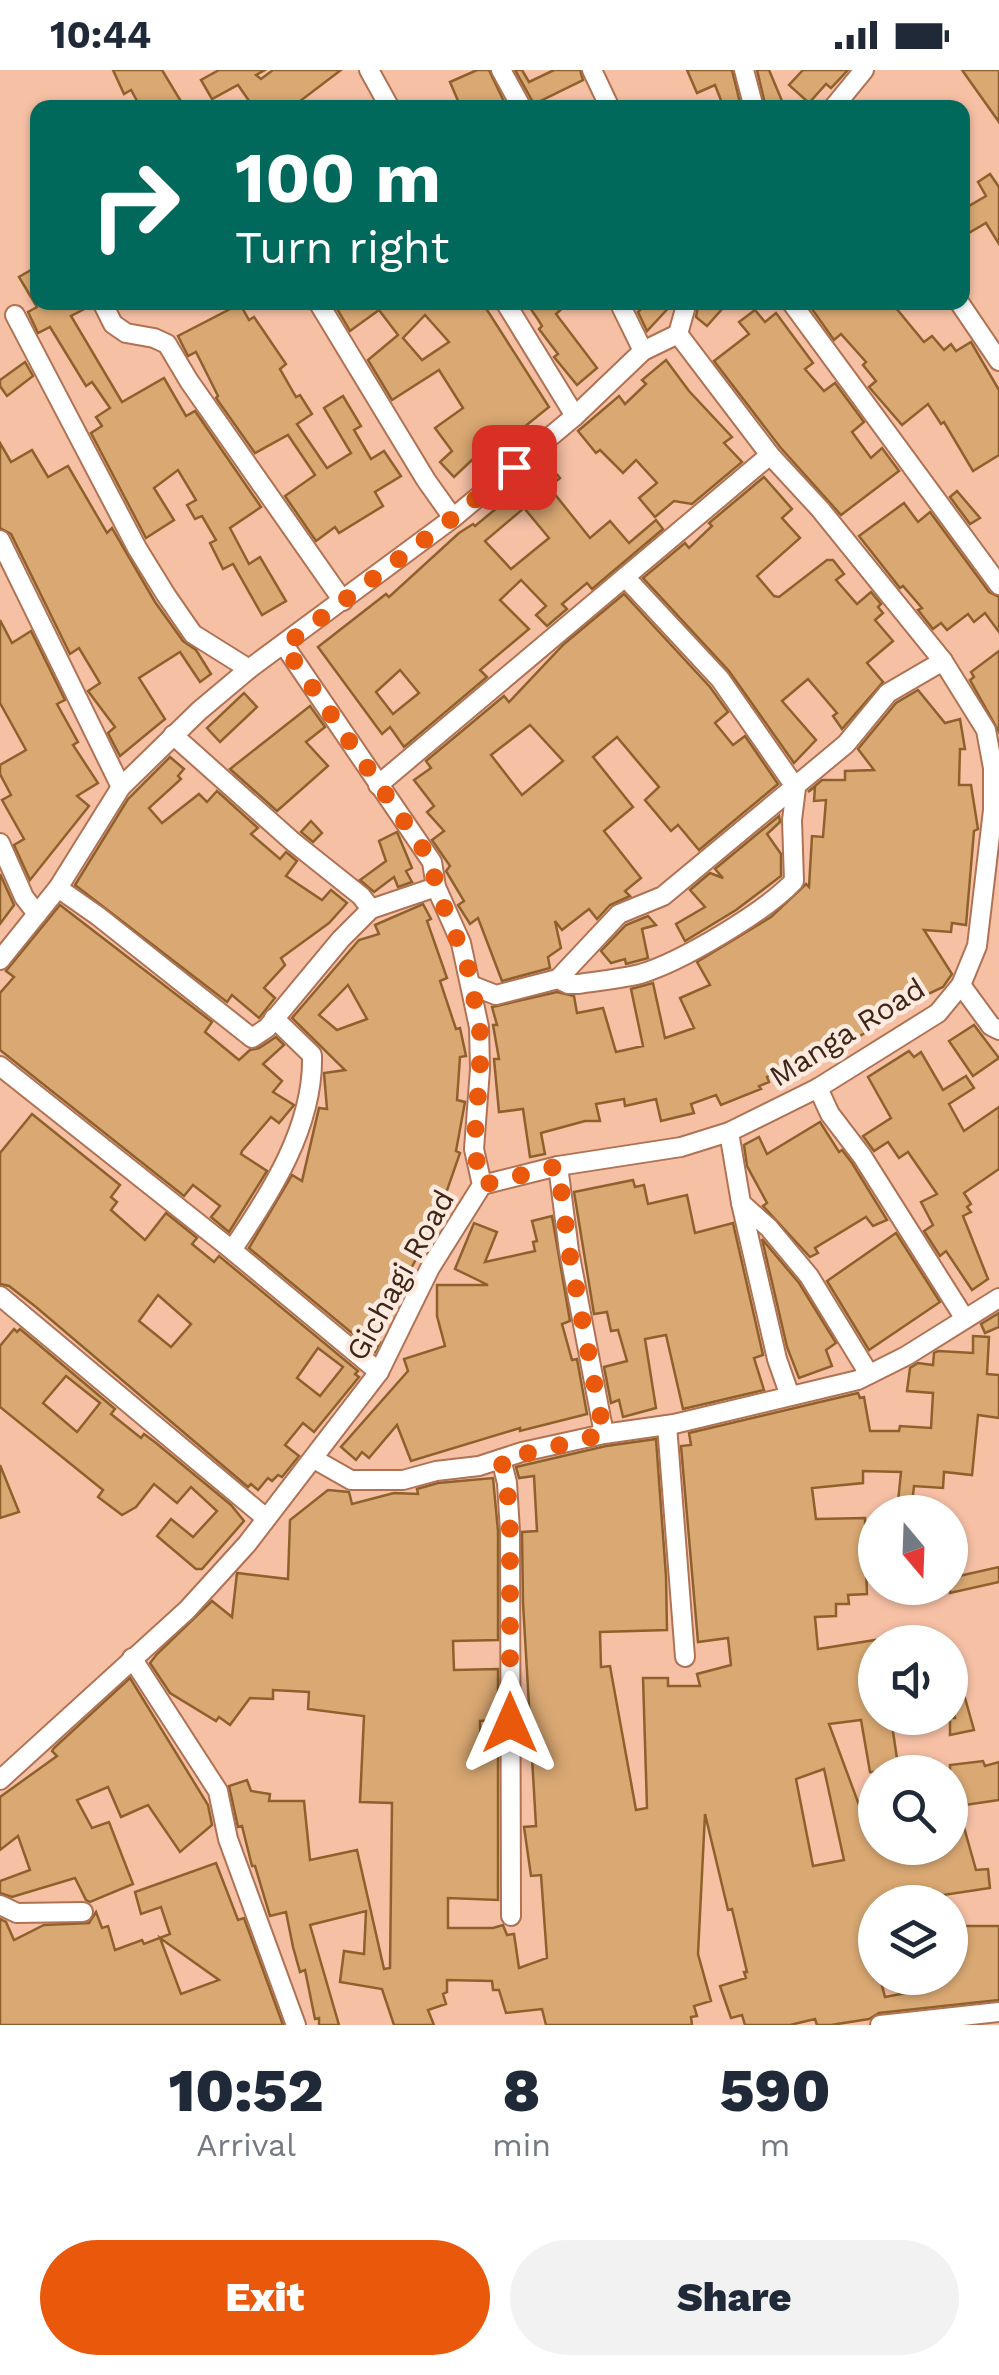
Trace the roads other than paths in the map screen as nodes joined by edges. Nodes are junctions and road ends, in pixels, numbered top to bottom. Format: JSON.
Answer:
{"nodes":[{"id":1,"x":368,"y":70,"type":"edge"},
{"id":2,"x":502,"y":70,"type":"edge"},
{"id":3,"x":592,"y":70,"type":"edge"},
{"id":4,"x":744,"y":70,"type":"edge"},
{"id":5,"x":864,"y":70,"type":"edge"},
{"id":6,"x":385,"y":100,"type":"edge"},
{"id":7,"x":518,"y":100,"type":"edge"},
{"id":8,"x":606,"y":100,"type":"edge"},
{"id":9,"x":752,"y":100,"type":"edge"},
{"id":10,"x":840,"y":100,"type":"edge"},
{"id":11,"x":106,"y":310,"type":"edge"},
{"id":12,"x":323,"y":310,"type":"edge"},
{"id":13,"x":509,"y":310,"type":"edge"},
{"id":14,"x":623,"y":310,"type":"edge"},
{"id":15,"x":685,"y":310,"type":"edge"},
{"id":16,"x":797,"y":310,"type":"edge"},
{"id":17,"x":965,"y":310,"type":"edge"},
{"id":18,"x":15,"y":315,"type":"dead end"},
{"id":19,"x":678,"y":334,"type":"junction"},
{"id":20,"x":643,"y":352,"type":"junction"},
{"id":21,"x":999,"y":360,"type":"edge"},
{"id":22,"x":575,"y":416,"type":"junction"},
{"id":23,"x":770,"y":455,"type":"junction"},
{"id":24,"x":453,"y":518,"type":"junction"},
{"id":25,"x":0,"y":540,"type":"edge"},
{"id":26,"x":625,"y":577,"type":"junction"},
{"id":27,"x":999,"y":585,"type":"edge"},
{"id":28,"x":344,"y":601,"type":"junction"},
{"id":29,"x":284,"y":646,"type":"junction"},
{"id":30,"x":944,"y":661,"type":"junction"},
{"id":31,"x":248,"y":669,"type":"junction"},
{"id":32,"x":173,"y":735,"type":"junction"},
{"id":33,"x":996,"y":768,"type":"edge"},
{"id":34,"x":378,"y":785,"type":"junction"},
{"id":35,"x":121,"y":787,"type":"junction"},
{"id":36,"x":796,"y":788,"type":"junction"},
{"id":37,"x":0,"y":843,"type":"edge"},
{"id":38,"x":436,"y":887,"type":"junction"},
{"id":39,"x":58,"y":888,"type":"junction"},
{"id":40,"x":372,"y":908,"type":"junction"},
{"id":41,"x":37,"y":914,"type":"junction"},
{"id":42,"x":981,"y":922,"type":"junction"},
{"id":43,"x":996,"y":938,"type":"dead end"},
{"id":44,"x":0,"y":960,"type":"edge"},
{"id":45,"x":558,"y":979,"type":"junction"},
{"id":46,"x":961,"y":985,"type":"junction"},
{"id":47,"x":473,"y":986,"type":"junction"},
{"id":48,"x":274,"y":1018,"type":"junction"},
{"id":49,"x":999,"y":1030,"type":"edge"},
{"id":50,"x":0,"y":1066,"type":"edge"},
{"id":51,"x":818,"y":1088,"type":"junction"},
{"id":52,"x":729,"y":1132,"type":"junction"},
{"id":53,"x":558,"y":1166,"type":"junction"},
{"id":54,"x":482,"y":1185,"type":"junction"},
{"id":55,"x":741,"y":1203,"type":"junction"},
{"id":56,"x":232,"y":1250,"type":"junction"},
{"id":57,"x":0,"y":1296,"type":"edge"},
{"id":58,"x":999,"y":1298,"type":"edge"},
{"id":59,"x":965,"y":1319,"type":"junction"},
{"id":60,"x":379,"y":1372,"type":"junction"},
{"id":61,"x":870,"y":1374,"type":"junction"},
{"id":62,"x":790,"y":1396,"type":"junction"},
{"id":63,"x":668,"y":1426,"type":"junction"},
{"id":64,"x":604,"y":1434,"type":"junction"},
{"id":65,"x":314,"y":1458,"type":"junction"},
{"id":66,"x":501,"y":1460,"type":"junction"},
{"id":67,"x":266,"y":1518,"type":"junction"},
{"id":68,"x":132,"y":1658,"type":"junction"},
{"id":69,"x":685,"y":1658,"type":"dead end"},
{"id":70,"x":0,"y":1780,"type":"edge"},
{"id":71,"x":0,"y":1904,"type":"edge"},
{"id":72,"x":84,"y":1912,"type":"dead end"},
{"id":73,"x":510,"y":1916,"type":"dead end"},
{"id":74,"x":999,"y":2012,"type":"edge"},
{"id":75,"x":296,"y":2025,"type":"edge"},
{"id":76,"x":880,"y":2025,"type":"edge"}],
"edges":[{"from":1,"to":6,"type":"street"},
{"from":2,"to":7,"type":"street"},
{"from":3,"to":8,"type":"street"},
{"from":4,"to":9,"type":"street"},
{"from":5,"to":10,"type":"street"},
{"from":11,"to":28,"type":"street"},
{"from":12,"to":24,"type":"street"},
{"from":13,"to":22,"type":"street"},
{"from":14,"to":20,"type":"street"},
{"from":15,"to":19,"type":"street"},
{"from":16,"to":27,"type":"street"},
{"from":17,"to":21,"type":"street"},
{"from":18,"to":31,"type":"street"},
{"from":19,"to":20,"type":"street"},
{"from":19,"to":23,"type":"street","name":"Manga Road"},
{"from":20,"to":22,"type":"street"},
{"from":22,"to":24,"type":"street"},
{"from":23,"to":26,"type":"street"},
{"from":23,"to":30,"type":"street","name":"Manga Road"},
{"from":24,"to":28,"type":"street"},
{"from":25,"to":35,"type":"street"},
{"from":26,"to":34,"type":"street"},
{"from":26,"to":36,"type":"street"},
{"from":28,"to":29,"type":"street"},
{"from":29,"to":31,"type":"street"},
{"from":29,"to":34,"type":"street","name":"Gichagi Road"},
{"from":30,"to":33,"type":"street","name":"Manga Road"},
{"from":30,"to":36,"type":"street"},
{"from":31,"to":32,"type":"street"},
{"from":32,"to":35,"type":"street"},
{"from":32,"to":40,"type":"street"},
{"from":33,"to":42,"type":"street","name":"Manga Road"},
{"from":34,"to":38,"type":"street","name":"Gichagi Road"},
{"from":35,"to":39,"type":"street"},
{"from":36,"to":45,"type":"street"},
{"from":36,"to":45,"type":"street"},
{"from":37,"to":41,"type":"street"},
{"from":38,"to":40,"type":"street"},
{"from":38,"to":47,"type":"street","name":"Gichagi Road"},
{"from":39,"to":41,"type":"street"},
{"from":39,"to":48,"type":"street"},
{"from":40,"to":48,"type":"street"},
{"from":41,"to":44,"type":"street"},
{"from":42,"to":43,"type":"street"},
{"from":42,"to":46,"type":"street","name":"Manga Road"},
{"from":45,"to":47,"type":"street"},
{"from":46,"to":49,"type":"street"},
{"from":46,"to":51,"type":"street","name":"Manga Road"},
{"from":47,"to":54,"type":"street","name":"Gichagi Road"},
{"from":48,"to":56,"type":"street"},
{"from":50,"to":56,"type":"street"},
{"from":51,"to":52,"type":"street","name":"Manga Road"},
{"from":51,"to":59,"type":"street"},
{"from":52,"to":53,"type":"street","name":"Manga Road"},
{"from":52,"to":55,"type":"street"},
{"from":53,"to":54,"type":"street","name":"Manga Road"},
{"from":53,"to":64,"type":"street"},
{"from":54,"to":60,"type":"street","name":"Gichagi Road"},
{"from":55,"to":61,"type":"street"},
{"from":55,"to":62,"type":"street"},
{"from":56,"to":60,"type":"street"},
{"from":57,"to":67,"type":"street"},
{"from":58,"to":59,"type":"street"},
{"from":59,"to":61,"type":"street"},
{"from":60,"to":65,"type":"street","name":"Gichagi Road"},
{"from":61,"to":62,"type":"street"},
{"from":62,"to":63,"type":"street"},
{"from":63,"to":64,"type":"street"},
{"from":63,"to":69,"type":"street"},
{"from":64,"to":66,"type":"street"},
{"from":65,"to":66,"type":"street"},
{"from":65,"to":67,"type":"street","name":"Gichagi Road"},
{"from":66,"to":73,"type":"street"},
{"from":67,"to":68,"type":"street","name":"Gichagi Road"},
{"from":68,"to":70,"type":"street","name":"Gichagi Road"},
{"from":68,"to":75,"type":"street"},
{"from":71,"to":72,"type":"street"},
{"from":74,"to":76,"type":"street"}]}
